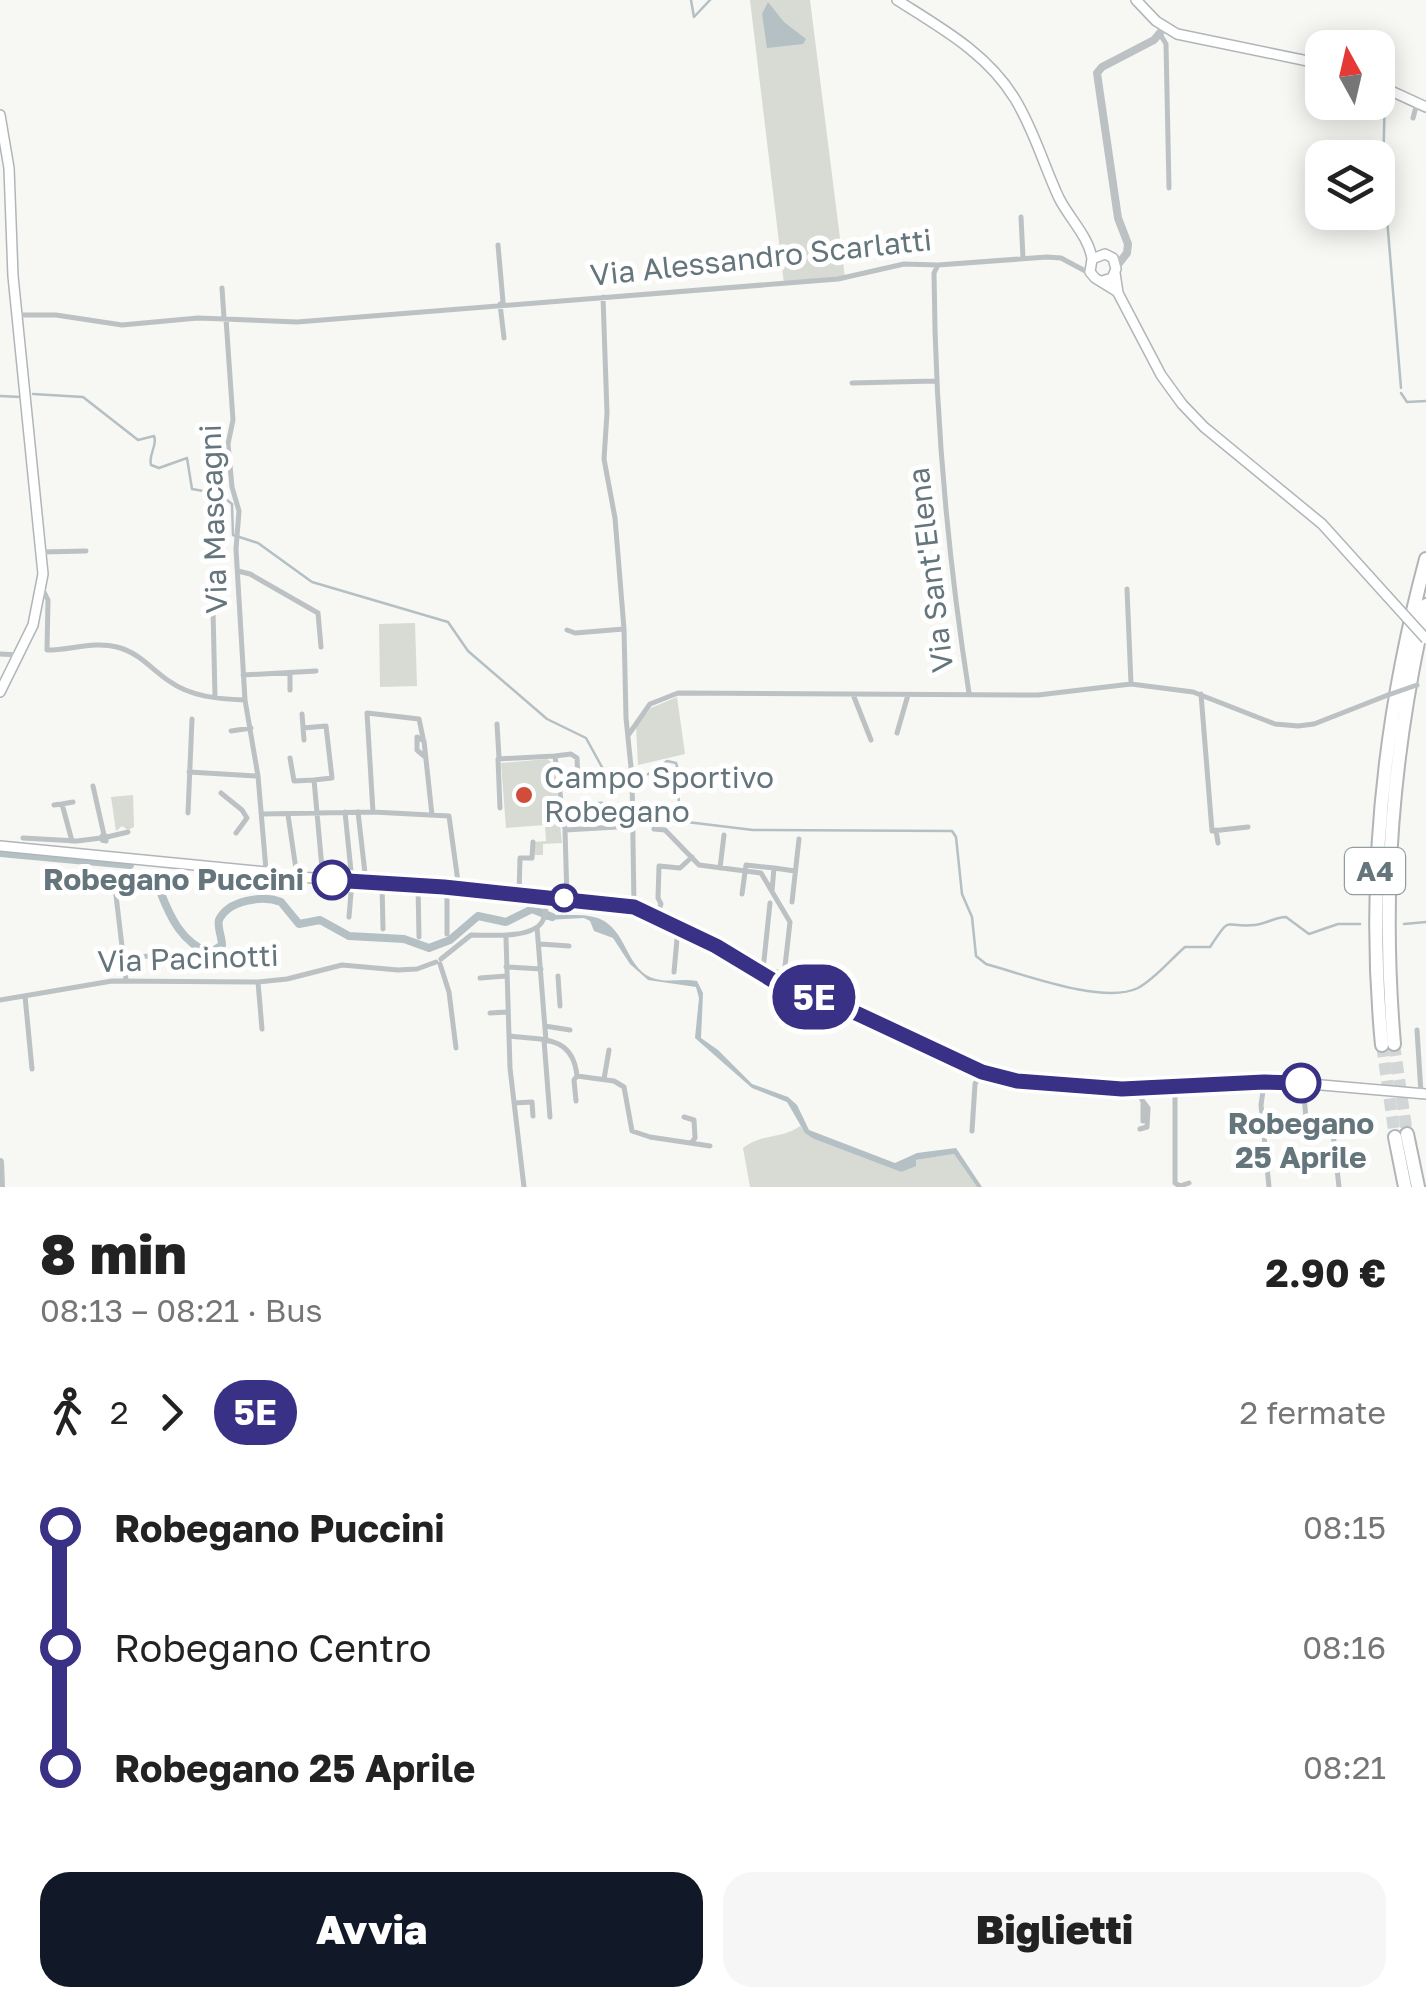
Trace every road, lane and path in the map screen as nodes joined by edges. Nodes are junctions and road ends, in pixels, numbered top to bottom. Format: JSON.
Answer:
{"nodes":[{"id":1,"x":897,"y":0,"type":"edge"},
{"id":2,"x":1136,"y":0,"type":"edge"},
{"id":3,"x":1162,"y":31,"type":"junction"},
{"id":4,"x":1305,"y":61,"type":"edge"},
{"id":5,"x":1395,"y":93,"type":"edge"},
{"id":6,"x":1422,"y":105,"type":"edge"},
{"id":7,"x":0,"y":114,"type":"edge"},
{"id":8,"x":1412,"y":118,"type":"dead end"},
{"id":9,"x":1170,"y":188,"type":"dead end"},
{"id":10,"x":1020,"y":218,"type":"dead end"},
{"id":11,"x":1085,"y":238,"type":"junction"},
{"id":12,"x":498,"y":246,"type":"dead end"},
{"id":13,"x":1023,"y":258,"type":"junction"},
{"id":14,"x":1112,"y":263,"type":"junction"},
{"id":15,"x":1091,"y":265,"type":"junction"},
{"id":16,"x":938,"y":266,"type":"junction"},
{"id":17,"x":1102,"y":281,"type":"junction"},
{"id":18,"x":222,"y":288,"type":"dead end"},
{"id":19,"x":1118,"y":293,"type":"junction"},
{"id":20,"x":603,"y":297,"type":"junction"},
{"id":21,"x":502,"y":304,"type":"junction"},
{"id":22,"x":18,"y":316,"type":"junction"},
{"id":23,"x":225,"y":318,"type":"junction"},
{"id":24,"x":504,"y":338,"type":"dead end"},
{"id":25,"x":935,"y":380,"type":"junction"},
{"id":26,"x":852,"y":383,"type":"dead end"},
{"id":27,"x":86,"y":551,"type":"dead end"},
{"id":28,"x":42,"y":552,"type":"junction"},
{"id":29,"x":1426,"y":559,"type":"edge"},
{"id":30,"x":238,"y":572,"type":"junction"},
{"id":31,"x":42,"y":588,"type":"junction"},
{"id":32,"x":1127,"y":589,"type":"dead end"},
{"id":33,"x":1426,"y":606,"type":"edge"},
{"id":34,"x":213,"y":610,"type":"dead end"},
{"id":35,"x":624,"y":629,"type":"junction"},
{"id":36,"x":567,"y":630,"type":"dead end"},
{"id":37,"x":1426,"y":639,"type":"edge"},
{"id":38,"x":322,"y":648,"type":"dead end"},
{"id":39,"x":0,"y":654,"type":"edge"},
{"id":40,"x":19,"y":655,"type":"junction"},
{"id":41,"x":316,"y":670,"type":"dead end"},
{"id":42,"x":290,"y":673,"type":"junction"},
{"id":43,"x":243,"y":675,"type":"junction"},
{"id":44,"x":1426,"y":682,"type":"edge"},
{"id":45,"x":1131,"y":684,"type":"junction"},
{"id":46,"x":290,"y":690,"type":"dead end"},
{"id":47,"x":0,"y":692,"type":"edge"},
{"id":48,"x":969,"y":692,"type":"junction"},
{"id":49,"x":1201,"y":694,"type":"junction"},
{"id":50,"x":854,"y":695,"type":"junction"},
{"id":51,"x":908,"y":695,"type":"junction"},
{"id":52,"x":215,"y":698,"type":"junction"},
{"id":53,"x":245,"y":700,"type":"junction"},
{"id":54,"x":302,"y":714,"type":"dead end"},
{"id":55,"x":192,"y":719,"type":"dead end"},
{"id":56,"x":497,"y":724,"type":"dead end"},
{"id":57,"x":251,"y":728,"type":"junction"},
{"id":58,"x":303,"y":728,"type":"junction"},
{"id":59,"x":232,"y":730,"type":"dead end"},
{"id":60,"x":897,"y":733,"type":"dead end"},
{"id":61,"x":629,"y":734,"type":"junction"},
{"id":62,"x":304,"y":740,"type":"dead end"},
{"id":63,"x":870,"y":740,"type":"dead end"},
{"id":64,"x":555,"y":756,"type":"junction"},
{"id":65,"x":290,"y":758,"type":"dead end"},
{"id":66,"x":499,"y":758,"type":"junction"},
{"id":67,"x":189,"y":772,"type":"junction"},
{"id":68,"x":258,"y":776,"type":"junction"},
{"id":69,"x":314,"y":780,"type":"junction"},
{"id":70,"x":578,"y":780,"type":"dead end"},
{"id":71,"x":93,"y":786,"type":"dead end"},
{"id":72,"x":221,"y":794,"type":"dead end"},
{"id":73,"x":72,"y":802,"type":"dead end"},
{"id":74,"x":62,"y":804,"type":"junction"},
{"id":75,"x":602,"y":804,"type":"dead end"},
{"id":76,"x":54,"y":805,"type":"dead end"},
{"id":77,"x":500,"y":808,"type":"dead end"},
{"id":78,"x":345,"y":812,"type":"junction"},
{"id":79,"x":358,"y":812,"type":"junction"},
{"id":80,"x":374,"y":812,"type":"junction"},
{"id":81,"x":188,"y":813,"type":"dead end"},
{"id":82,"x":317,"y":813,"type":"junction"},
{"id":83,"x":262,"y":814,"type":"junction"},
{"id":84,"x":288,"y":815,"type":"junction"},
{"id":85,"x":432,"y":815,"type":"junction"},
{"id":86,"x":634,"y":826,"type":"junction"},
{"id":87,"x":1248,"y":827,"type":"dead end"},
{"id":88,"x":654,"y":829,"type":"dead end"},
{"id":89,"x":565,"y":830,"type":"junction"},
{"id":90,"x":589,"y":830,"type":"junction"},
{"id":91,"x":1216,"y":830,"type":"junction"},
{"id":92,"x":128,"y":832,"type":"dead end"},
{"id":93,"x":236,"y":833,"type":"dead end"},
{"id":94,"x":724,"y":835,"type":"dead end"},
{"id":95,"x":24,"y":838,"type":"dead end"},
{"id":96,"x":104,"y":838,"type":"junction"},
{"id":97,"x":800,"y":839,"type":"dead end"},
{"id":98,"x":72,"y":841,"type":"junction"},
{"id":99,"x":533,"y":842,"type":"dead end"},
{"id":100,"x":1218,"y":843,"type":"dead end"},
{"id":101,"x":0,"y":846,"type":"edge"},
{"id":102,"x":104,"y":856,"type":"junction"},
{"id":103,"x":692,"y":857,"type":"junction"},
{"id":104,"x":720,"y":868,"type":"junction"},
{"id":105,"x":774,"y":868,"type":"junction"},
{"id":106,"x":744,"y":870,"type":"junction"},
{"id":107,"x":795,"y":871,"type":"junction"},
{"id":108,"x":266,"y":872,"type":"junction"},
{"id":109,"x":297,"y":877,"type":"junction"},
{"id":110,"x":322,"y":879,"type":"junction"},
{"id":111,"x":352,"y":881,"type":"junction"},
{"id":112,"x":366,"y":882,"type":"junction"},
{"id":113,"x":382,"y":883,"type":"junction"},
{"id":114,"x":418,"y":885,"type":"junction"},
{"id":115,"x":115,"y":887,"type":"dead end"},
{"id":116,"x":447,"y":887,"type":"junction"},
{"id":117,"x":459,"y":889,"type":"junction"},
{"id":118,"x":772,"y":891,"type":"junction"},
{"id":119,"x":742,"y":894,"type":"dead end"},
{"id":120,"x":519,"y":895,"type":"junction"},
{"id":121,"x":548,"y":898,"type":"junction"},
{"id":122,"x":567,"y":898,"type":"junction"},
{"id":123,"x":792,"y":902,"type":"dead end"},
{"id":124,"x":770,"y":903,"type":"dead end"},
{"id":125,"x":634,"y":907,"type":"junction"},
{"id":126,"x":350,"y":917,"type":"dead end"},
{"id":127,"x":656,"y":917,"type":"junction"},
{"id":128,"x":537,"y":928,"type":"junction"},
{"id":129,"x":678,"y":928,"type":"junction"},
{"id":130,"x":383,"y":929,"type":"dead end"},
{"id":131,"x":447,"y":934,"type":"dead end"},
{"id":132,"x":419,"y":937,"type":"dead end"},
{"id":133,"x":506,"y":938,"type":"junction"},
{"id":134,"x":540,"y":944,"type":"junction"},
{"id":135,"x":569,"y":946,"type":"dead end"},
{"id":136,"x":156,"y":956,"type":"dead end"},
{"id":137,"x":124,"y":959,"type":"junction"},
{"id":138,"x":439,"y":961,"type":"junction"},
{"id":139,"x":747,"y":966,"type":"junction"},
{"id":140,"x":506,"y":967,"type":"junction"},
{"id":141,"x":542,"y":968,"type":"junction"},
{"id":142,"x":763,"y":970,"type":"junction"},
{"id":143,"x":674,"y":972,"type":"dead end"},
{"id":144,"x":784,"y":974,"type":"junction"},
{"id":145,"x":506,"y":976,"type":"junction"},
{"id":146,"x":558,"y":976,"type":"dead end"},
{"id":147,"x":480,"y":978,"type":"dead end"},
{"id":148,"x":126,"y":980,"type":"junction"},
{"id":149,"x":258,"y":982,"type":"junction"},
{"id":150,"x":782,"y":986,"type":"junction"},
{"id":151,"x":559,"y":991,"type":"junction"},
{"id":152,"x":543,"y":992,"type":"junction"},
{"id":153,"x":25,"y":996,"type":"junction"},
{"id":154,"x":0,"y":1000,"type":"edge"},
{"id":155,"x":560,"y":1006,"type":"dead end"},
{"id":156,"x":490,"y":1012,"type":"dead end"},
{"id":157,"x":508,"y":1012,"type":"junction"},
{"id":158,"x":262,"y":1029,"type":"dead end"},
{"id":159,"x":543,"y":1029,"type":"junction"},
{"id":160,"x":570,"y":1030,"type":"dead end"},
{"id":161,"x":1417,"y":1030,"type":"dead end"},
{"id":162,"x":508,"y":1036,"type":"junction"},
{"id":163,"x":545,"y":1041,"type":"junction"},
{"id":164,"x":456,"y":1048,"type":"dead end"},
{"id":165,"x":608,"y":1050,"type":"dead end"},
{"id":166,"x":32,"y":1069,"type":"dead end"},
{"id":167,"x":982,"y":1072,"type":"junction"},
{"id":168,"x":578,"y":1076,"type":"junction"},
{"id":169,"x":604,"y":1079,"type":"junction"},
{"id":170,"x":1264,"y":1082,"type":"junction"},
{"id":171,"x":1302,"y":1083,"type":"junction"},
{"id":172,"x":1175,"y":1086,"type":"junction"},
{"id":173,"x":1140,"y":1088,"type":"junction"},
{"id":174,"x":1424,"y":1094,"type":"edge"},
{"id":175,"x":576,"y":1100,"type":"dead end"},
{"id":176,"x":1143,"y":1102,"type":"junction"},
{"id":177,"x":514,"y":1103,"type":"junction"},
{"id":178,"x":533,"y":1116,"type":"dead end"},
{"id":179,"x":550,"y":1117,"type":"dead end"},
{"id":180,"x":684,"y":1117,"type":"dead end"},
{"id":181,"x":1143,"y":1121,"type":"dead end"},
{"id":182,"x":1140,"y":1129,"type":"dead end"},
{"id":183,"x":972,"y":1131,"type":"dead end"},
{"id":184,"x":690,"y":1143,"type":"junction"},
{"id":185,"x":710,"y":1146,"type":"dead end"},
{"id":186,"x":0,"y":1162,"type":"edge"},
{"id":187,"x":1189,"y":1183,"type":"dead end"},
{"id":188,"x":1,"y":1187,"type":"edge"},
{"id":189,"x":524,"y":1187,"type":"edge"},
{"id":190,"x":1269,"y":1187,"type":"edge"},
{"id":191,"x":1339,"y":1187,"type":"edge"},
{"id":192,"x":1405,"y":1187,"type":"edge"},
{"id":193,"x":1418,"y":1187,"type":"edge"}],
"edges":[{"from":1,"to":11,"type":"main road"},
{"from":2,"to":3,"type":"main road"},
{"from":3,"to":4,"type":"main road"},
{"from":3,"to":9,"type":"street"},
{"from":3,"to":14,"type":"street"},
{"from":5,"to":6,"type":"main road"},
{"from":6,"to":8,"type":"street"},
{"from":7,"to":22,"type":"main road"},
{"from":10,"to":13,"type":"street"},
{"from":11,"to":14,"type":"main road"},
{"from":11,"to":15,"type":"main road"},
{"from":12,"to":21,"type":"street"},
{"from":13,"to":15,"type":"street","name":"Via Alessandro Scarlatti"},
{"from":13,"to":16,"type":"street","name":"Via Alessandro Scarlatti"},
{"from":14,"to":15,"type":"main road"},
{"from":14,"to":17,"type":"main road"},
{"from":14,"to":19,"type":"main road"},
{"from":15,"to":17,"type":"main road"},
{"from":16,"to":20,"type":"street","name":"Via Alessandro Scarlatti"},
{"from":16,"to":25,"type":"street","name":"Via Sant'Elena"},
{"from":17,"to":19,"type":"main road"},
{"from":18,"to":23,"type":"street","name":"Via Mascagni"},
{"from":19,"to":37,"type":"main road","bridge":true},
{"from":20,"to":21,"type":"street","name":"Via Alessandro Scarlatti"},
{"from":20,"to":35,"type":"street"},
{"from":21,"to":23,"type":"street","name":"Via Alessandro Scarlatti"},
{"from":21,"to":24,"type":"street"},
{"from":22,"to":23,"type":"street","name":"Via Alessandro Scarlatti"},
{"from":22,"to":28,"type":"main road"},
{"from":23,"to":30,"type":"street","name":"Via Mascagni"},
{"from":25,"to":26,"type":"street"},
{"from":25,"to":48,"type":"street","name":"Via Sant'Elena"},
{"from":27,"to":28,"type":"street"},
{"from":28,"to":31,"type":"main road"},
{"from":29,"to":33,"type":"highway","number":"A4"},
{"from":30,"to":38,"type":"street"},
{"from":30,"to":43,"type":"street","name":"Via Mascagni"},
{"from":31,"to":40,"type":"main road"},
{"from":31,"to":52,"type":"street"},
{"from":32,"to":45,"type":"street"},
{"from":34,"to":52,"type":"street"},
{"from":35,"to":36,"type":"street"},
{"from":35,"to":61,"type":"street"},
{"from":39,"to":40,"type":"street"},
{"from":40,"to":47,"type":"main road"},
{"from":41,"to":42,"type":"street"},
{"from":42,"to":43,"type":"street"},
{"from":42,"to":46,"type":"street"},
{"from":43,"to":53,"type":"street","name":"Via Mascagni"},
{"from":44,"to":49,"type":"street","bridge":true},
{"from":45,"to":48,"type":"street"},
{"from":45,"to":49,"type":"street"},
{"from":48,"to":51,"type":"street","name":"Via Sant'Elena"},
{"from":49,"to":91,"type":"street"},
{"from":50,"to":51,"type":"street","name":"Via Sant'Elena"},
{"from":50,"to":61,"type":"street","name":"Via Sant'Elena"},
{"from":50,"to":63,"type":"street"},
{"from":51,"to":60,"type":"street","name":"Via Sant'Elena"},
{"from":52,"to":53,"type":"street"},
{"from":53,"to":57,"type":"street","name":"Via Mascagni"},
{"from":54,"to":58,"type":"street"},
{"from":55,"to":67,"type":"street"},
{"from":56,"to":66,"type":"street"},
{"from":57,"to":59,"type":"street"},
{"from":57,"to":68,"type":"street","name":"Via Mascagni"},
{"from":58,"to":62,"type":"street"},
{"from":58,"to":69,"type":"street"},
{"from":61,"to":86,"type":"street"},
{"from":64,"to":66,"type":"street"},
{"from":64,"to":70,"type":"street"},
{"from":64,"to":89,"type":"street"},
{"from":65,"to":69,"type":"street"},
{"from":66,"to":77,"type":"street"},
{"from":67,"to":68,"type":"street"},
{"from":67,"to":81,"type":"street"},
{"from":68,"to":83,"type":"street","name":"Via Mascagni"},
{"from":69,"to":82,"type":"street"},
{"from":71,"to":96,"type":"street"},
{"from":72,"to":93,"type":"street"},
{"from":73,"to":74,"type":"street"},
{"from":74,"to":76,"type":"street"},
{"from":74,"to":98,"type":"street"},
{"from":75,"to":90,"type":"street"},
{"from":78,"to":79,"type":"street"},
{"from":78,"to":82,"type":"street"},
{"from":78,"to":111,"type":"street"},
{"from":79,"to":80,"type":"street"},
{"from":79,"to":112,"type":"street"},
{"from":80,"to":85,"type":"street"},
{"from":80,"to":85,"type":"street"},
{"from":82,"to":84,"type":"street"},
{"from":82,"to":110,"type":"street"},
{"from":83,"to":84,"type":"street"},
{"from":83,"to":108,"type":"street","name":"Via Mascagni"},
{"from":84,"to":109,"type":"street"},
{"from":85,"to":117,"type":"street"},
{"from":86,"to":90,"type":"street"},
{"from":86,"to":125,"type":"street"},
{"from":87,"to":91,"type":"street"},
{"from":88,"to":103,"type":"street"},
{"from":89,"to":90,"type":"street"},
{"from":89,"to":122,"type":"street"},
{"from":91,"to":100,"type":"street"},
{"from":92,"to":96,"type":"street"},
{"from":94,"to":104,"type":"street"},
{"from":95,"to":98,"type":"street"},
{"from":96,"to":98,"type":"street"},
{"from":96,"to":102,"type":"street"},
{"from":97,"to":107,"type":"street"},
{"from":99,"to":120,"type":"street"},
{"from":101,"to":102,"type":"main road"},
{"from":102,"to":108,"type":"main road"},
{"from":103,"to":104,"type":"street"},
{"from":103,"to":127,"type":"street"},
{"from":104,"to":106,"type":"street"},
{"from":105,"to":106,"type":"street"},
{"from":105,"to":107,"type":"street"},
{"from":105,"to":118,"type":"street"},
{"from":106,"to":118,"type":"street"},
{"from":106,"to":119,"type":"street"},
{"from":107,"to":123,"type":"street"},
{"from":108,"to":109,"type":"main road"},
{"from":109,"to":110,"type":"main road"},
{"from":110,"to":111,"type":"main road"},
{"from":111,"to":112,"type":"main road"},
{"from":111,"to":126,"type":"street"},
{"from":112,"to":113,"type":"main road"},
{"from":113,"to":114,"type":"main road"},
{"from":113,"to":130,"type":"street"},
{"from":114,"to":116,"type":"main road"},
{"from":114,"to":132,"type":"street"},
{"from":115,"to":137,"type":"street"},
{"from":116,"to":117,"type":"main road"},
{"from":116,"to":131,"type":"street"},
{"from":117,"to":120,"type":"main road"},
{"from":118,"to":144,"type":"street"},
{"from":120,"to":121,"type":"main road"},
{"from":121,"to":122,"type":"main road"},
{"from":121,"to":128,"type":"street"},
{"from":122,"to":125,"type":"main road"},
{"from":124,"to":142,"type":"street"},
{"from":125,"to":127,"type":"main road"},
{"from":127,"to":129,"type":"main road"},
{"from":128,"to":133,"type":"street","name":"Via Pacinotti"},
{"from":128,"to":134,"type":"street"},
{"from":129,"to":139,"type":"main road"},
{"from":129,"to":143,"type":"street"},
{"from":133,"to":138,"type":"street","name":"Via Pacinotti"},
{"from":133,"to":140,"type":"street"},
{"from":134,"to":135,"type":"street"},
{"from":134,"to":141,"type":"street"},
{"from":136,"to":137,"type":"street"},
{"from":137,"to":148,"type":"street"},
{"from":138,"to":149,"type":"street","name":"Via Pacinotti"},
{"from":138,"to":164,"type":"street"},
{"from":139,"to":142,"type":"street"},
{"from":139,"to":150,"type":"main road"},
{"from":140,"to":141,"type":"street"},
{"from":140,"to":145,"type":"street"},
{"from":141,"to":152,"type":"street"},
{"from":142,"to":144,"type":"street"},
{"from":144,"to":150,"type":"street"},
{"from":145,"to":147,"type":"street"},
{"from":145,"to":157,"type":"street"},
{"from":146,"to":151,"type":"street"},
{"from":148,"to":149,"type":"street","name":"Via Pacinotti"},
{"from":148,"to":153,"type":"street","name":"Via Pacinotti"},
{"from":149,"to":158,"type":"street"},
{"from":150,"to":167,"type":"main road"},
{"from":151,"to":152,"type":"street"},
{"from":151,"to":155,"type":"street"},
{"from":152,"to":159,"type":"street"},
{"from":153,"to":154,"type":"street","name":"Via Pacinotti"},
{"from":153,"to":166,"type":"street"},
{"from":156,"to":157,"type":"street"},
{"from":157,"to":162,"type":"street"},
{"from":159,"to":160,"type":"street"},
{"from":159,"to":163,"type":"street"},
{"from":161,"to":174,"type":"street"},
{"from":162,"to":163,"type":"street"},
{"from":162,"to":177,"type":"street"},
{"from":163,"to":168,"type":"street"},
{"from":163,"to":179,"type":"street"},
{"from":165,"to":169,"type":"street"},
{"from":167,"to":173,"type":"main road"},
{"from":167,"to":183,"type":"street"},
{"from":168,"to":169,"type":"street"},
{"from":168,"to":175,"type":"street"},
{"from":169,"to":184,"type":"street"},
{"from":170,"to":171,"type":"main road"},
{"from":170,"to":172,"type":"main road"},
{"from":170,"to":190,"type":"street"},
{"from":171,"to":174,"type":"main road"},
{"from":171,"to":191,"type":"street"},
{"from":172,"to":173,"type":"main road"},
{"from":172,"to":187,"type":"street"},
{"from":173,"to":176,"type":"street"},
{"from":176,"to":181,"type":"street"},
{"from":176,"to":182,"type":"street"},
{"from":177,"to":178,"type":"street"},
{"from":177,"to":189,"type":"street"},
{"from":180,"to":184,"type":"street"},
{"from":184,"to":185,"type":"street"},
{"from":186,"to":188,"type":"street"},
{"from":192,"to":193,"type":"highway"}]}
